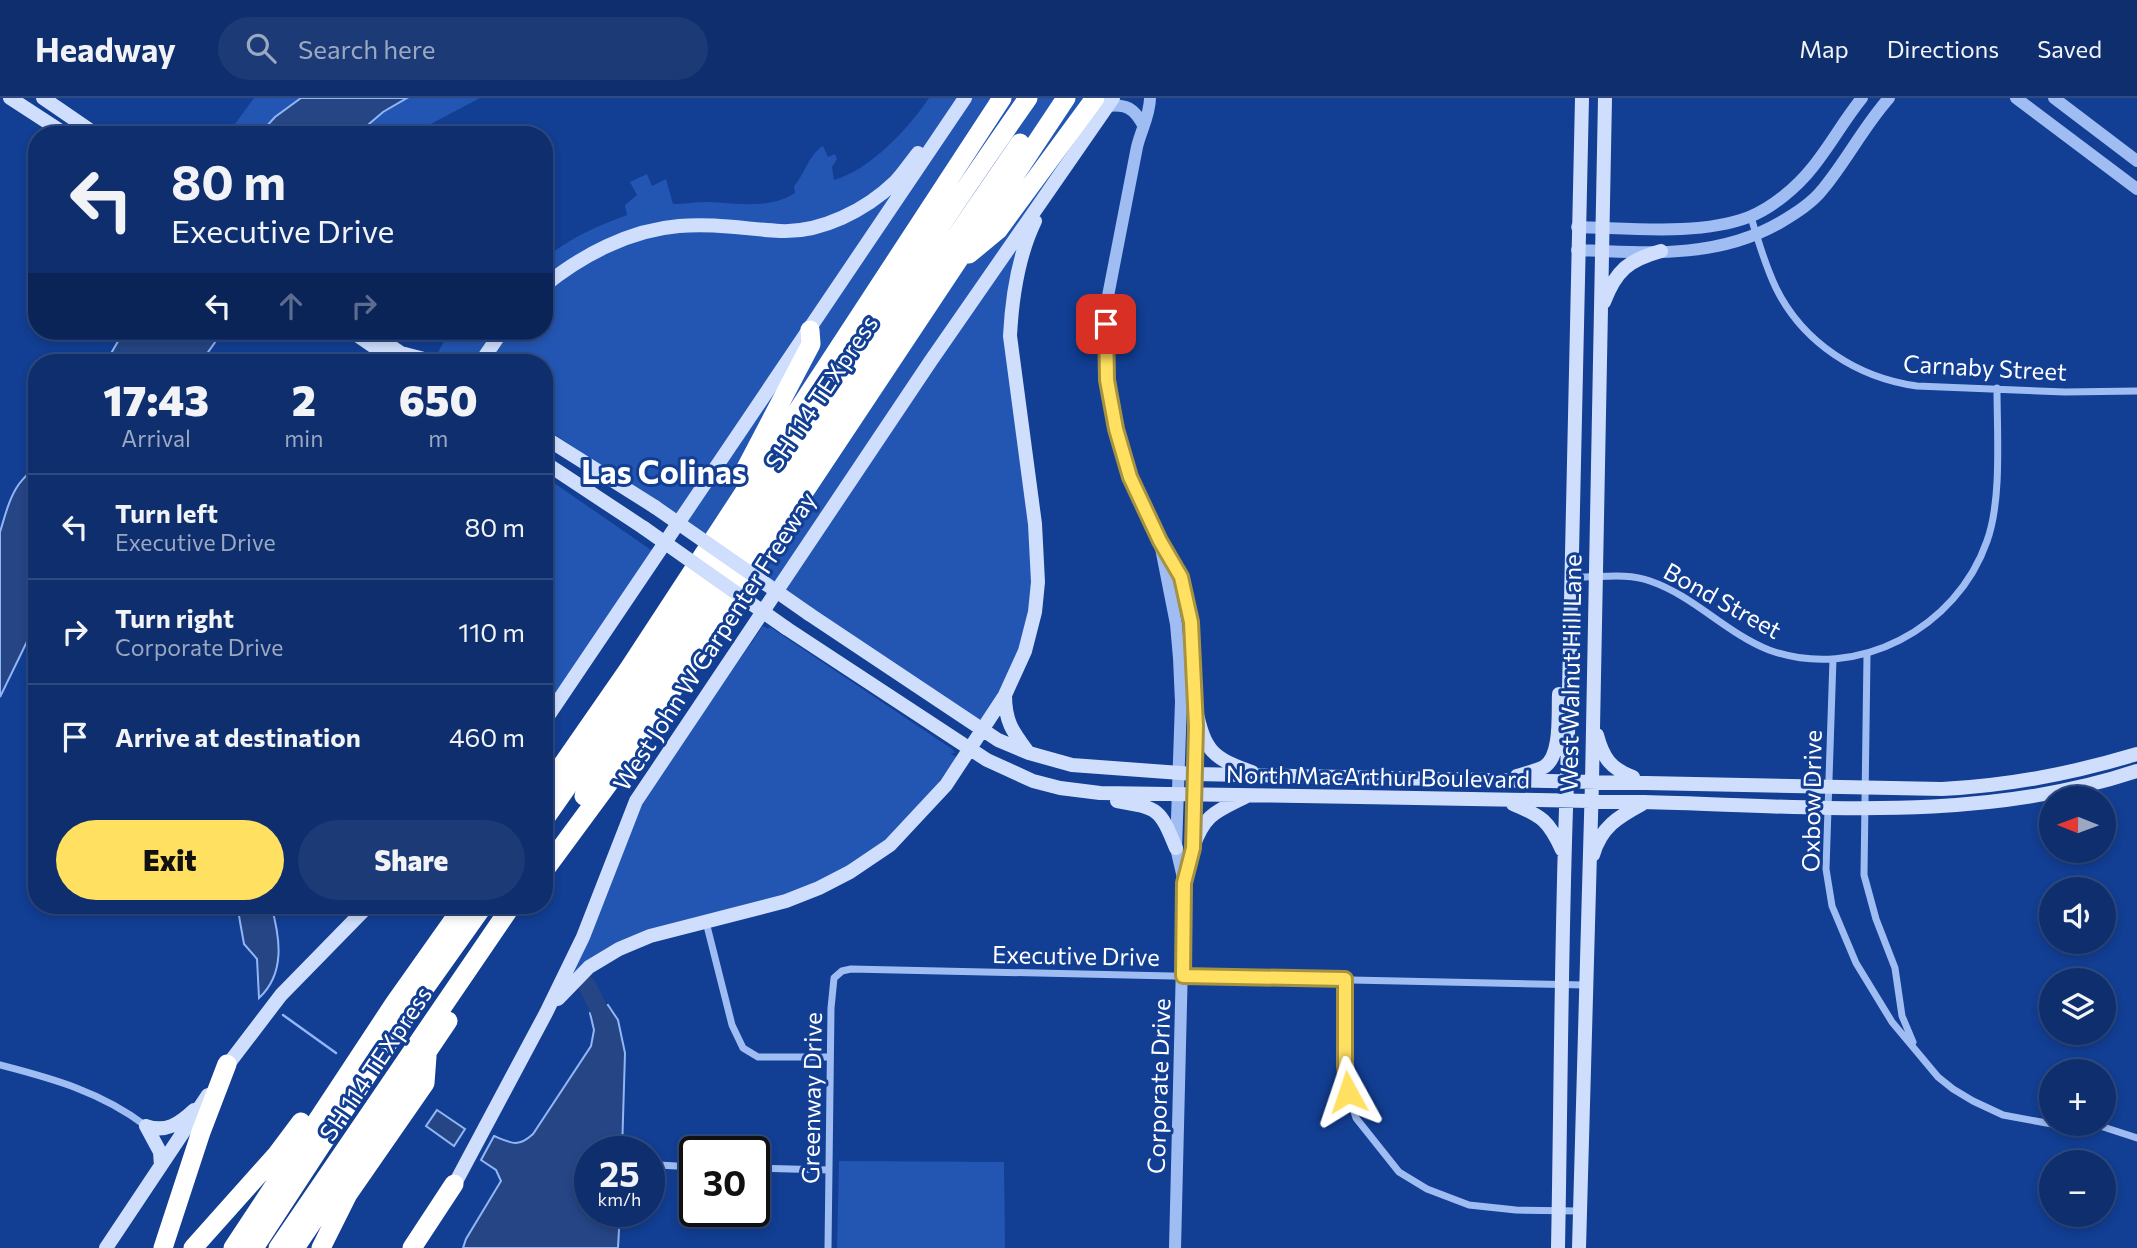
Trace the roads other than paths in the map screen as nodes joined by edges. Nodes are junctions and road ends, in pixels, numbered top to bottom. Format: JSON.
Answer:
{"nodes":[{"id":1,"x":10,"y":98,"type":"edge"},
{"id":2,"x":43,"y":98,"type":"edge"},
{"id":3,"x":957,"y":98,"type":"edge"},
{"id":4,"x":965,"y":98,"type":"edge"},
{"id":5,"x":1002,"y":98,"type":"edge"},
{"id":6,"x":1013,"y":98,"type":"edge"},
{"id":7,"x":1028,"y":98,"type":"edge"},
{"id":8,"x":1050,"y":98,"type":"edge"},
{"id":9,"x":1066,"y":98,"type":"edge"},
{"id":10,"x":1150,"y":98,"type":"edge"},
{"id":11,"x":1582,"y":98,"type":"edge"},
{"id":12,"x":1605,"y":98,"type":"edge"},
{"id":13,"x":1862,"y":98,"type":"edge"},
{"id":14,"x":2016,"y":98,"type":"edge"},
{"id":15,"x":2054,"y":98,"type":"edge"},
{"id":16,"x":1889,"y":99,"type":"edge"},
{"id":17,"x":1105,"y":101,"type":"edge"},
{"id":18,"x":1143,"y":125,"type":"junction"},
{"id":19,"x":53,"y":126,"type":"edge"},
{"id":20,"x":84,"y":126,"type":"edge"},
{"id":21,"x":2137,"y":161,"type":"edge"},
{"id":22,"x":1057,"y":178,"type":"junction"},
{"id":23,"x":965,"y":188,"type":"junction"},
{"id":24,"x":2137,"y":189,"type":"edge"},
{"id":25,"x":1751,"y":217,"type":"junction"},
{"id":26,"x":1577,"y":227,"type":"junction"},
{"id":27,"x":1602,"y":228,"type":"junction"},
{"id":28,"x":1757,"y":236,"type":"junction"},
{"id":29,"x":1577,"y":250,"type":"junction"},
{"id":30,"x":1601,"y":251,"type":"junction"},
{"id":31,"x":1661,"y":251,"type":"junction"},
{"id":32,"x":954,"y":266,"type":"junction"},
{"id":33,"x":553,"y":280,"type":"edge"},
{"id":34,"x":1600,"y":321,"type":"junction"},
{"id":35,"x":810,"y":330,"type":"junction"},
{"id":36,"x":364,"y":340,"type":"edge"},
{"id":37,"x":382,"y":340,"type":"edge"},
{"id":38,"x":397,"y":340,"type":"edge"},
{"id":39,"x":383,"y":354,"type":"edge"},
{"id":40,"x":405,"y":354,"type":"edge"},
{"id":41,"x":418,"y":354,"type":"edge"},
{"id":42,"x":1997,"y":388,"type":"junction"},
{"id":43,"x":2137,"y":391,"type":"edge"},
{"id":44,"x":553,"y":443,"type":"edge"},
{"id":45,"x":553,"y":468,"type":"edge"},
{"id":46,"x":1160,"y":541,"type":"junction"},
{"id":47,"x":1570,"y":578,"type":"junction"},
{"id":48,"x":1595,"y":578,"type":"junction"},
{"id":49,"x":1191,"y":623,"type":"junction"},
{"id":50,"x":1176,"y":624,"type":"junction"},
{"id":51,"x":1569,"y":641,"type":"junction"},
{"id":52,"x":1867,"y":655,"type":"junction"},
{"id":53,"x":1833,"y":659,"type":"junction"},
{"id":54,"x":628,"y":670,"type":"junction"},
{"id":55,"x":1005,"y":695,"type":"junction"},
{"id":56,"x":553,"y":709,"type":"edge"},
{"id":57,"x":1196,"y":710,"type":"junction"},
{"id":58,"x":1592,"y":719,"type":"junction"},
{"id":59,"x":982,"y":729,"type":"junction"},
{"id":60,"x":969,"y":749,"type":"junction"},
{"id":61,"x":1029,"y":754,"type":"junction"},
{"id":62,"x":2137,"y":754,"type":"edge"},
{"id":63,"x":2137,"y":771,"type":"edge"},
{"id":64,"x":1187,"y":774,"type":"junction"},
{"id":65,"x":1263,"y":775,"type":"junction"},
{"id":66,"x":553,"y":778,"type":"edge"},
{"id":67,"x":1504,"y":780,"type":"junction"},
{"id":68,"x":1592,"y":780,"type":"junction"},
{"id":69,"x":1567,"y":781,"type":"junction"},
{"id":70,"x":1645,"y":782,"type":"junction"},
{"id":71,"x":1830,"y":788,"type":"junction"},
{"id":72,"x":1867,"y":789,"type":"junction"},
{"id":73,"x":1100,"y":793,"type":"junction"},
{"id":74,"x":1187,"y":795,"type":"junction"},
{"id":75,"x":1247,"y":796,"type":"junction"},
{"id":76,"x":1505,"y":801,"type":"junction"},
{"id":77,"x":1591,"y":801,"type":"junction"},
{"id":78,"x":1566,"y":802,"type":"junction"},
{"id":79,"x":1644,"y":802,"type":"junction"},
{"id":80,"x":553,"y":807,"type":"edge"},
{"id":81,"x":1828,"y":807,"type":"junction"},
{"id":82,"x":1866,"y":808,"type":"junction"},
{"id":83,"x":553,"y":842,"type":"edge"},
{"id":84,"x":1176,"y":848,"type":"junction"},
{"id":85,"x":1193,"y":848,"type":"junction"},
{"id":86,"x":1563,"y":853,"type":"junction"},
{"id":87,"x":553,"y":859,"type":"edge"},
{"id":88,"x":1588,"y":870,"type":"junction"},
{"id":89,"x":1184,"y":883,"type":"junction"},
{"id":90,"x":361,"y":914,"type":"edge"},
{"id":91,"x":458,"y":914,"type":"edge"},
{"id":92,"x":478,"y":914,"type":"edge"},
{"id":93,"x":506,"y":914,"type":"edge"},
{"id":94,"x":516,"y":914,"type":"edge"},
{"id":95,"x":706,"y":922,"type":"junction"},
{"id":96,"x":861,"y":970,"type":"joint"},
{"id":97,"x":1183,"y":976,"type":"junction"},
{"id":98,"x":1345,"y":979,"type":"junction"},
{"id":99,"x":1563,"y":985,"type":"junction"},
{"id":100,"x":1585,"y":985,"type":"junction"},
{"id":101,"x":394,"y":1004,"type":"junction"},
{"id":102,"x":546,"y":1013,"type":"junction"},
{"id":103,"x":1914,"y":1046,"type":"junction"},
{"id":104,"x":427,"y":1055,"type":"junction"},
{"id":105,"x":830,"y":1057,"type":"junction"},
{"id":106,"x":227,"y":1064,"type":"junction"},
{"id":107,"x":0,"y":1065,"type":"edge"},
{"id":108,"x":206,"y":1099,"type":"junction"},
{"id":109,"x":146,"y":1126,"type":"junction"},
{"id":110,"x":2137,"y":1138,"type":"edge"},
{"id":111,"x":161,"y":1166,"type":"junction"},
{"id":112,"x":770,"y":1168,"type":"edge"},
{"id":113,"x":829,"y":1170,"type":"junction"},
{"id":114,"x":454,"y":1184,"type":"junction"},
{"id":115,"x":1559,"y":1211,"type":"junction"},
{"id":116,"x":1579,"y":1211,"type":"junction"},
{"id":117,"x":106,"y":1248,"type":"edge"},
{"id":118,"x":163,"y":1248,"type":"edge"},
{"id":119,"x":193,"y":1248,"type":"edge"},
{"id":120,"x":233,"y":1248,"type":"edge"},
{"id":121,"x":254,"y":1248,"type":"edge"},
{"id":122,"x":278,"y":1248,"type":"edge"},
{"id":123,"x":295,"y":1248,"type":"edge"},
{"id":124,"x":321,"y":1248,"type":"edge"},
{"id":125,"x":412,"y":1248,"type":"edge"},
{"id":126,"x":422,"y":1248,"type":"edge"},
{"id":127,"x":828,"y":1248,"type":"edge"},
{"id":128,"x":1175,"y":1248,"type":"edge"},
{"id":129,"x":1558,"y":1248,"type":"edge"},
{"id":130,"x":1579,"y":1248,"type":"edge"}],
"edges":[{"from":1,"to":19,"type":"main road"},
{"from":2,"to":20,"type":"main road"},
{"from":3,"to":33,"type":"main road"},
{"from":4,"to":35,"type":"main road"},
{"from":5,"to":54,"type":"highway"},
{"from":6,"to":23,"type":"highway"},
{"from":7,"to":23,"type":"highway","name":"SH 114 TEXpress"},
{"from":8,"to":83,"type":"highway","name":"SH 114 TEXpress"},
{"from":9,"to":32,"type":"highway","name":"West John W Carpenter Freeway"},
{"from":10,"to":18,"type":"street","name":"Corporate Drive"},
{"from":11,"to":26,"type":"main road","name":"West Walnut Hill Lane"},
{"from":12,"to":27,"type":"main road","name":"West Walnut Hill Lane"},
{"from":13,"to":25,"type":"street"},
{"from":14,"to":24,"type":"street"},
{"from":15,"to":21,"type":"street"},
{"from":16,"to":28,"type":"street"},
{"from":17,"to":18,"type":"street"},
{"from":17,"to":22,"type":"main road","name":"West John W Carpenter Freeway"},
{"from":17,"to":32,"type":"highway"},
{"from":18,"to":46,"type":"street","name":"Corporate Drive"},
{"from":22,"to":55,"type":"main road"},
{"from":22,"to":102,"type":"main road","name":"West John W Carpenter Freeway"},
{"from":23,"to":80,"type":"highway","name":"SH 114 TEXpress"},
{"from":25,"to":27,"type":"street"},
{"from":25,"to":28,"type":"street","name":"Carnaby Street"},
{"from":26,"to":27,"type":"street"},
{"from":26,"to":29,"type":"main road","name":"West Walnut Hill Lane"},
{"from":27,"to":30,"type":"main road","name":"West Walnut Hill Lane"},
{"from":28,"to":31,"type":"street"},
{"from":28,"to":42,"type":"street","name":"Carnaby Street"},
{"from":29,"to":30,"type":"street"},
{"from":29,"to":47,"type":"main road","name":"West Walnut Hill Lane"},
{"from":30,"to":31,"type":"street"},
{"from":30,"to":34,"type":"main road","name":"West Walnut Hill Lane"},
{"from":31,"to":34,"type":"main road"},
{"from":32,"to":87,"type":"highway","name":"West John W Carpenter Freeway"},
{"from":34,"to":48,"type":"main road","name":"West Walnut Hill Lane"},
{"from":35,"to":54,"type":"highway"},
{"from":35,"to":56,"type":"main road"},
{"from":36,"to":39,"type":"main road"},
{"from":37,"to":40,"type":"main road"},
{"from":38,"to":41,"type":"main road"},
{"from":42,"to":43,"type":"street","name":"Carnaby Street"},
{"from":42,"to":52,"type":"street","name":"Bond Street"},
{"from":44,"to":59,"type":"main road","name":"North MacArthur Boulevard","bridge":true},
{"from":45,"to":60,"type":"main road","name":"North MacArthur Boulevard","bridge":true},
{"from":46,"to":49,"type":"street","name":"Corporate Drive"},
{"from":46,"to":50,"type":"street","name":"Corporate Drive"},
{"from":47,"to":48,"type":"street","name":"Bond Street"},
{"from":47,"to":51,"type":"main road","name":"West Walnut Hill Lane"},
{"from":48,"to":53,"type":"street","name":"Bond Street"},
{"from":48,"to":58,"type":"main road","name":"West Walnut Hill Lane"},
{"from":49,"to":50,"type":"street"},
{"from":49,"to":57,"type":"street","name":"Corporate Drive"},
{"from":50,"to":64,"type":"street","name":"Corporate Drive"},
{"from":51,"to":67,"type":"main road"},
{"from":51,"to":69,"type":"main road","name":"West Walnut Hill Lane"},
{"from":52,"to":53,"type":"street","name":"Bond Street"},
{"from":52,"to":72,"type":"street","name":"Oxbow Drive"},
{"from":53,"to":71,"type":"street","name":"Oxbow Drive"},
{"from":54,"to":66,"type":"highway"},
{"from":55,"to":59,"type":"main road"},
{"from":55,"to":61,"type":"main road"},
{"from":57,"to":64,"type":"street","name":"Corporate Drive"},
{"from":57,"to":65,"type":"main road"},
{"from":58,"to":68,"type":"main road","name":"West Walnut Hill Lane"},
{"from":58,"to":70,"type":"main road"},
{"from":59,"to":60,"type":"main road"},
{"from":59,"to":61,"type":"main road","name":"North MacArthur Boulevard"},
{"from":60,"to":73,"type":"main road","name":"North MacArthur Boulevard"},
{"from":60,"to":95,"type":"main road"},
{"from":61,"to":64,"type":"main road","name":"North MacArthur Boulevard"},
{"from":62,"to":72,"type":"main road","name":"North MacArthur Boulevard"},
{"from":63,"to":82,"type":"main road","name":"North MacArthur Boulevard"},
{"from":64,"to":65,"type":"main road","name":"North MacArthur Boulevard"},
{"from":64,"to":74,"type":"street","name":"Corporate Drive"},
{"from":65,"to":67,"type":"main road","name":"North MacArthur Boulevard"},
{"from":67,"to":69,"type":"main road","name":"North MacArthur Boulevard"},
{"from":68,"to":69,"type":"main road","name":"North MacArthur Boulevard"},
{"from":68,"to":70,"type":"main road","name":"North MacArthur Boulevard"},
{"from":68,"to":77,"type":"main road","name":"West Walnut Hill Lane"},
{"from":69,"to":78,"type":"main road","name":"West Walnut Hill Lane"},
{"from":70,"to":71,"type":"main road","name":"North MacArthur Boulevard"},
{"from":71,"to":72,"type":"main road","name":"North MacArthur Boulevard"},
{"from":71,"to":81,"type":"street","name":"Oxbow Drive"},
{"from":72,"to":82,"type":"street","name":"Oxbow Drive"},
{"from":73,"to":74,"type":"main road","name":"North MacArthur Boulevard"},
{"from":73,"to":84,"type":"main road"},
{"from":74,"to":75,"type":"main road","name":"North MacArthur Boulevard"},
{"from":74,"to":84,"type":"street","name":"Corporate Drive"},
{"from":74,"to":85,"type":"street","name":"Corporate Drive"},
{"from":75,"to":76,"type":"main road","name":"North MacArthur Boulevard"},
{"from":75,"to":85,"type":"main road"},
{"from":76,"to":78,"type":"main road","name":"North MacArthur Boulevard"},
{"from":76,"to":86,"type":"main road"},
{"from":77,"to":78,"type":"main road","name":"North MacArthur Boulevard"},
{"from":77,"to":79,"type":"main road","name":"North MacArthur Boulevard"},
{"from":77,"to":88,"type":"main road","name":"West Walnut Hill Lane"},
{"from":78,"to":86,"type":"main road","name":"West Walnut Hill Lane"},
{"from":79,"to":81,"type":"main road","name":"North MacArthur Boulevard"},
{"from":79,"to":88,"type":"main road"},
{"from":81,"to":82,"type":"main road","name":"North MacArthur Boulevard"},
{"from":81,"to":103,"type":"street","name":"Oxbow Drive"},
{"from":82,"to":103,"type":"street","name":"Oxbow Drive"},
{"from":84,"to":89,"type":"street","name":"Corporate Drive"},
{"from":85,"to":89,"type":"street","name":"Corporate Drive"},
{"from":86,"to":99,"type":"main road","name":"West Walnut Hill Lane"},
{"from":88,"to":100,"type":"main road","name":"West Walnut Hill Lane"},
{"from":89,"to":97,"type":"street","name":"Corporate Drive"},
{"from":90,"to":106,"type":"main road"},
{"from":91,"to":101,"type":"highway"},
{"from":92,"to":121,"type":"highway","name":"SH 114 TEXpress"},
{"from":93,"to":122,"type":"highway","name":"SH 114 TEXpress"},
{"from":94,"to":104,"type":"highway"},
{"from":95,"to":102,"type":"main road"},
{"from":95,"to":105,"type":"street"},
{"from":96,"to":97,"type":"street","name":"Executive Drive"},
{"from":96,"to":105,"type":"street","name":"Greenway Drive"},
{"from":97,"to":98,"type":"street","name":"Executive Drive"},
{"from":97,"to":128,"type":"street","name":"Corporate Drive"},
{"from":98,"to":99,"type":"street","name":"Executive Drive"},
{"from":98,"to":115,"type":"street"},
{"from":99,"to":100,"type":"street","name":"Executive Drive"},
{"from":99,"to":115,"type":"main road","name":"West Walnut Hill Lane"},
{"from":100,"to":116,"type":"main road","name":"West Walnut Hill Lane"},
{"from":101,"to":119,"type":"highway"},
{"from":101,"to":120,"type":"highway"},
{"from":102,"to":114,"type":"main road","name":"West John W Carpenter Freeway"},
{"from":103,"to":110,"type":"street","name":"Oxbow Drive"},
{"from":104,"to":123,"type":"highway"},
{"from":104,"to":124,"type":"highway"},
{"from":105,"to":113,"type":"street","name":"Greenway Drive"},
{"from":106,"to":108,"type":"main road"},
{"from":106,"to":118,"type":"highway"},
{"from":107,"to":109,"type":"street"},
{"from":108,"to":109,"type":"main road"},
{"from":108,"to":111,"type":"main road"},
{"from":109,"to":111,"type":"main road"},
{"from":111,"to":117,"type":"main road"},
{"from":112,"to":113,"type":"street"},
{"from":113,"to":127,"type":"street","name":"Greenway Drive"},
{"from":114,"to":125,"type":"highway"},
{"from":114,"to":126,"type":"main road","name":"West John W Carpenter Freeway"},
{"from":115,"to":116,"type":"street"},
{"from":115,"to":129,"type":"main road","name":"West Walnut Hill Lane"},
{"from":116,"to":130,"type":"main road","name":"West Walnut Hill Lane"}]}
